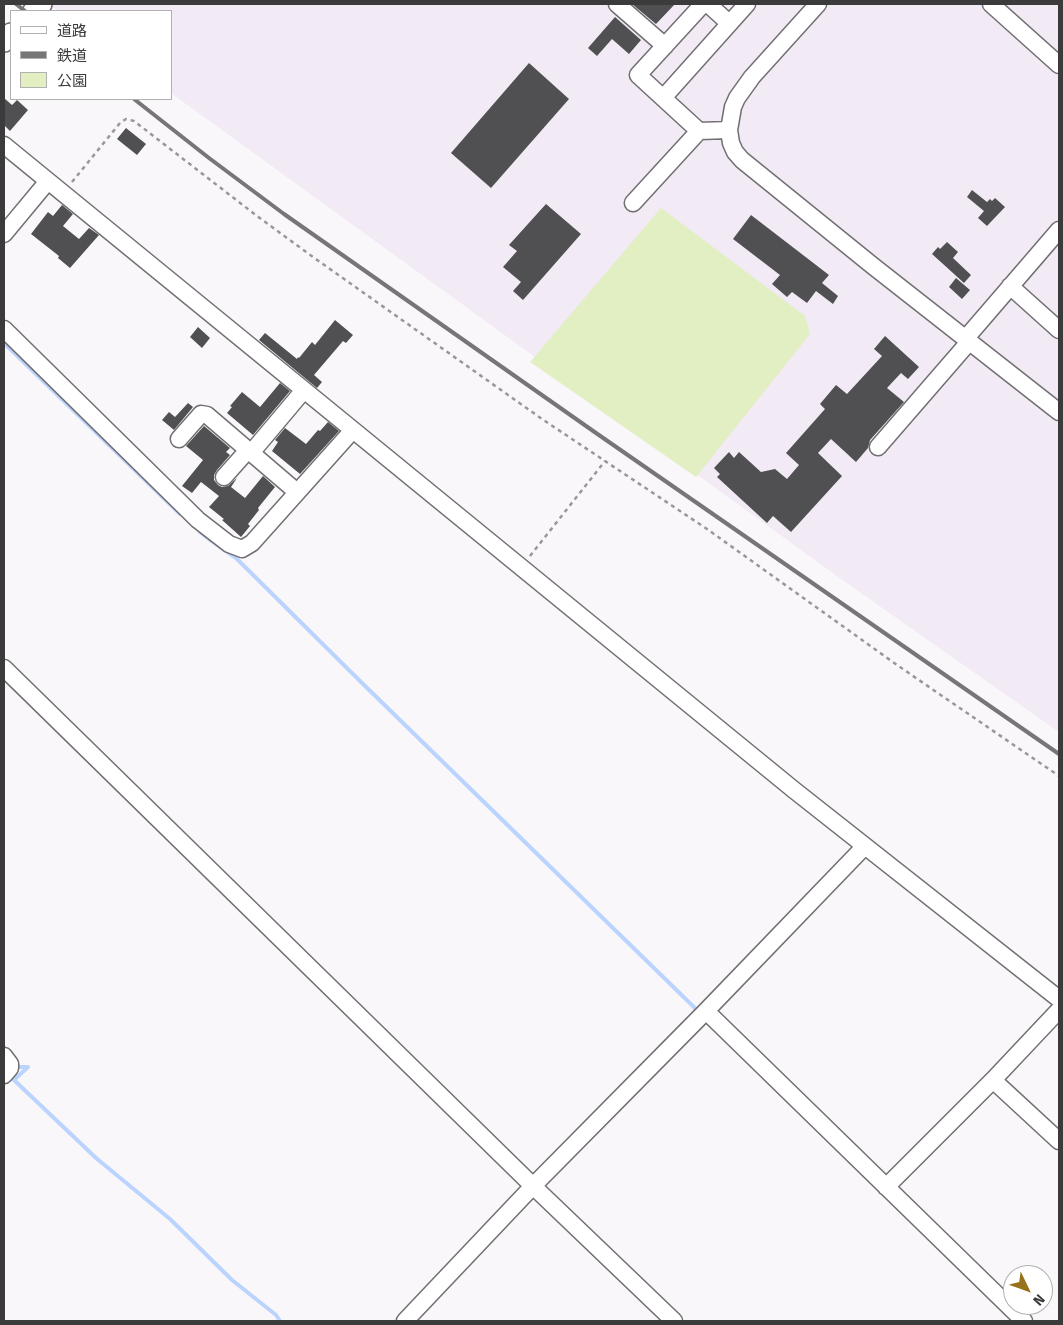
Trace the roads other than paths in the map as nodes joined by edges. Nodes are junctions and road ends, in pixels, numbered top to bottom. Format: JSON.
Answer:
{"nodes":[{"id":1,"x":617,"y":4,"type":"edge"},
{"id":2,"x":703,"y":4,"type":"edge"},
{"id":3,"x":708,"y":4,"type":"edge"},
{"id":4,"x":747,"y":4,"type":"edge"},
{"id":5,"x":818,"y":4,"type":"edge"},
{"id":6,"x":991,"y":4,"type":"edge"},
{"id":7,"x":729,"y":23,"type":"junction"},
{"id":8,"x":665,"y":46,"type":"junction"},
{"id":9,"x":1059,"y":65,"type":"edge"},
{"id":10,"x":663,"y":98,"type":"junction"},
{"id":11,"x":729,"y":130,"type":"junction"},
{"id":12,"x":699,"y":131,"type":"junction"},
{"id":13,"x":4,"y":145,"type":"edge"},
{"id":14,"x":48,"y":181,"type":"junction"},
{"id":15,"x":633,"y":203,"type":"dead end"},
{"id":16,"x":1059,"y":230,"type":"edge"},
{"id":17,"x":4,"y":234,"type":"edge"},
{"id":18,"x":1010,"y":286,"type":"junction"},
{"id":19,"x":4,"y":329,"type":"edge"},
{"id":20,"x":1059,"y":330,"type":"edge"},
{"id":21,"x":968,"y":340,"type":"junction"},
{"id":22,"x":304,"y":390,"type":"junction"},
{"id":23,"x":1059,"y":412,"type":"edge"},
{"id":24,"x":354,"y":430,"type":"junction"},
{"id":25,"x":179,"y":440,"type":"dead end"},
{"id":26,"x":878,"y":447,"type":"dead end"},
{"id":27,"x":250,"y":451,"type":"junction"},
{"id":28,"x":224,"y":477,"type":"dead end"},
{"id":29,"x":298,"y":492,"type":"junction"},
{"id":30,"x":4,"y":668,"type":"edge"},
{"id":31,"x":865,"y":846,"type":"junction"},
{"id":32,"x":1059,"y":999,"type":"edge"},
{"id":33,"x":1059,"y":1010,"type":"edge"},
{"id":34,"x":706,"y":1011,"type":"junction"},
{"id":35,"x":4,"y":1056,"type":"edge"},
{"id":36,"x":4,"y":1075,"type":"edge"},
{"id":37,"x":993,"y":1080,"type":"junction"},
{"id":38,"x":1059,"y":1141,"type":"edge"},
{"id":39,"x":534,"y":1186,"type":"junction"},
{"id":40,"x":886,"y":1187,"type":"junction"},
{"id":41,"x":405,"y":1321,"type":"edge"},
{"id":42,"x":674,"y":1321,"type":"edge"},
{"id":43,"x":1024,"y":1321,"type":"edge"}],
"edges":[{"from":1,"to":8,"type":"street"},
{"from":2,"to":8,"type":"street"},
{"from":3,"to":7,"type":"street"},
{"from":4,"to":7,"type":"street"},
{"from":5,"to":11,"type":"street"},
{"from":6,"to":9,"type":"street"},
{"from":7,"to":10,"type":"street"},
{"from":8,"to":10,"type":"street"},
{"from":10,"to":12,"type":"street"},
{"from":11,"to":12,"type":"street"},
{"from":11,"to":21,"type":"street"},
{"from":12,"to":15,"type":"street"},
{"from":13,"to":14,"type":"street"},
{"from":14,"to":17,"type":"street"},
{"from":14,"to":22,"type":"street"},
{"from":16,"to":18,"type":"street"},
{"from":18,"to":20,"type":"street"},
{"from":18,"to":21,"type":"street"},
{"from":19,"to":29,"type":"street"},
{"from":21,"to":23,"type":"street"},
{"from":21,"to":26,"type":"street"},
{"from":22,"to":24,"type":"street"},
{"from":22,"to":27,"type":"street"},
{"from":24,"to":29,"type":"street"},
{"from":24,"to":31,"type":"street"},
{"from":25,"to":27,"type":"street"},
{"from":27,"to":28,"type":"street"},
{"from":27,"to":29,"type":"street"},
{"from":30,"to":39,"type":"street"},
{"from":31,"to":32,"type":"street"},
{"from":31,"to":34,"type":"street"},
{"from":33,"to":37,"type":"street"},
{"from":34,"to":39,"type":"street"},
{"from":34,"to":40,"type":"street"},
{"from":35,"to":36,"type":"street"},
{"from":37,"to":38,"type":"street"},
{"from":37,"to":40,"type":"street"},
{"from":39,"to":41,"type":"street"},
{"from":39,"to":42,"type":"street"},
{"from":40,"to":43,"type":"street"}]}
